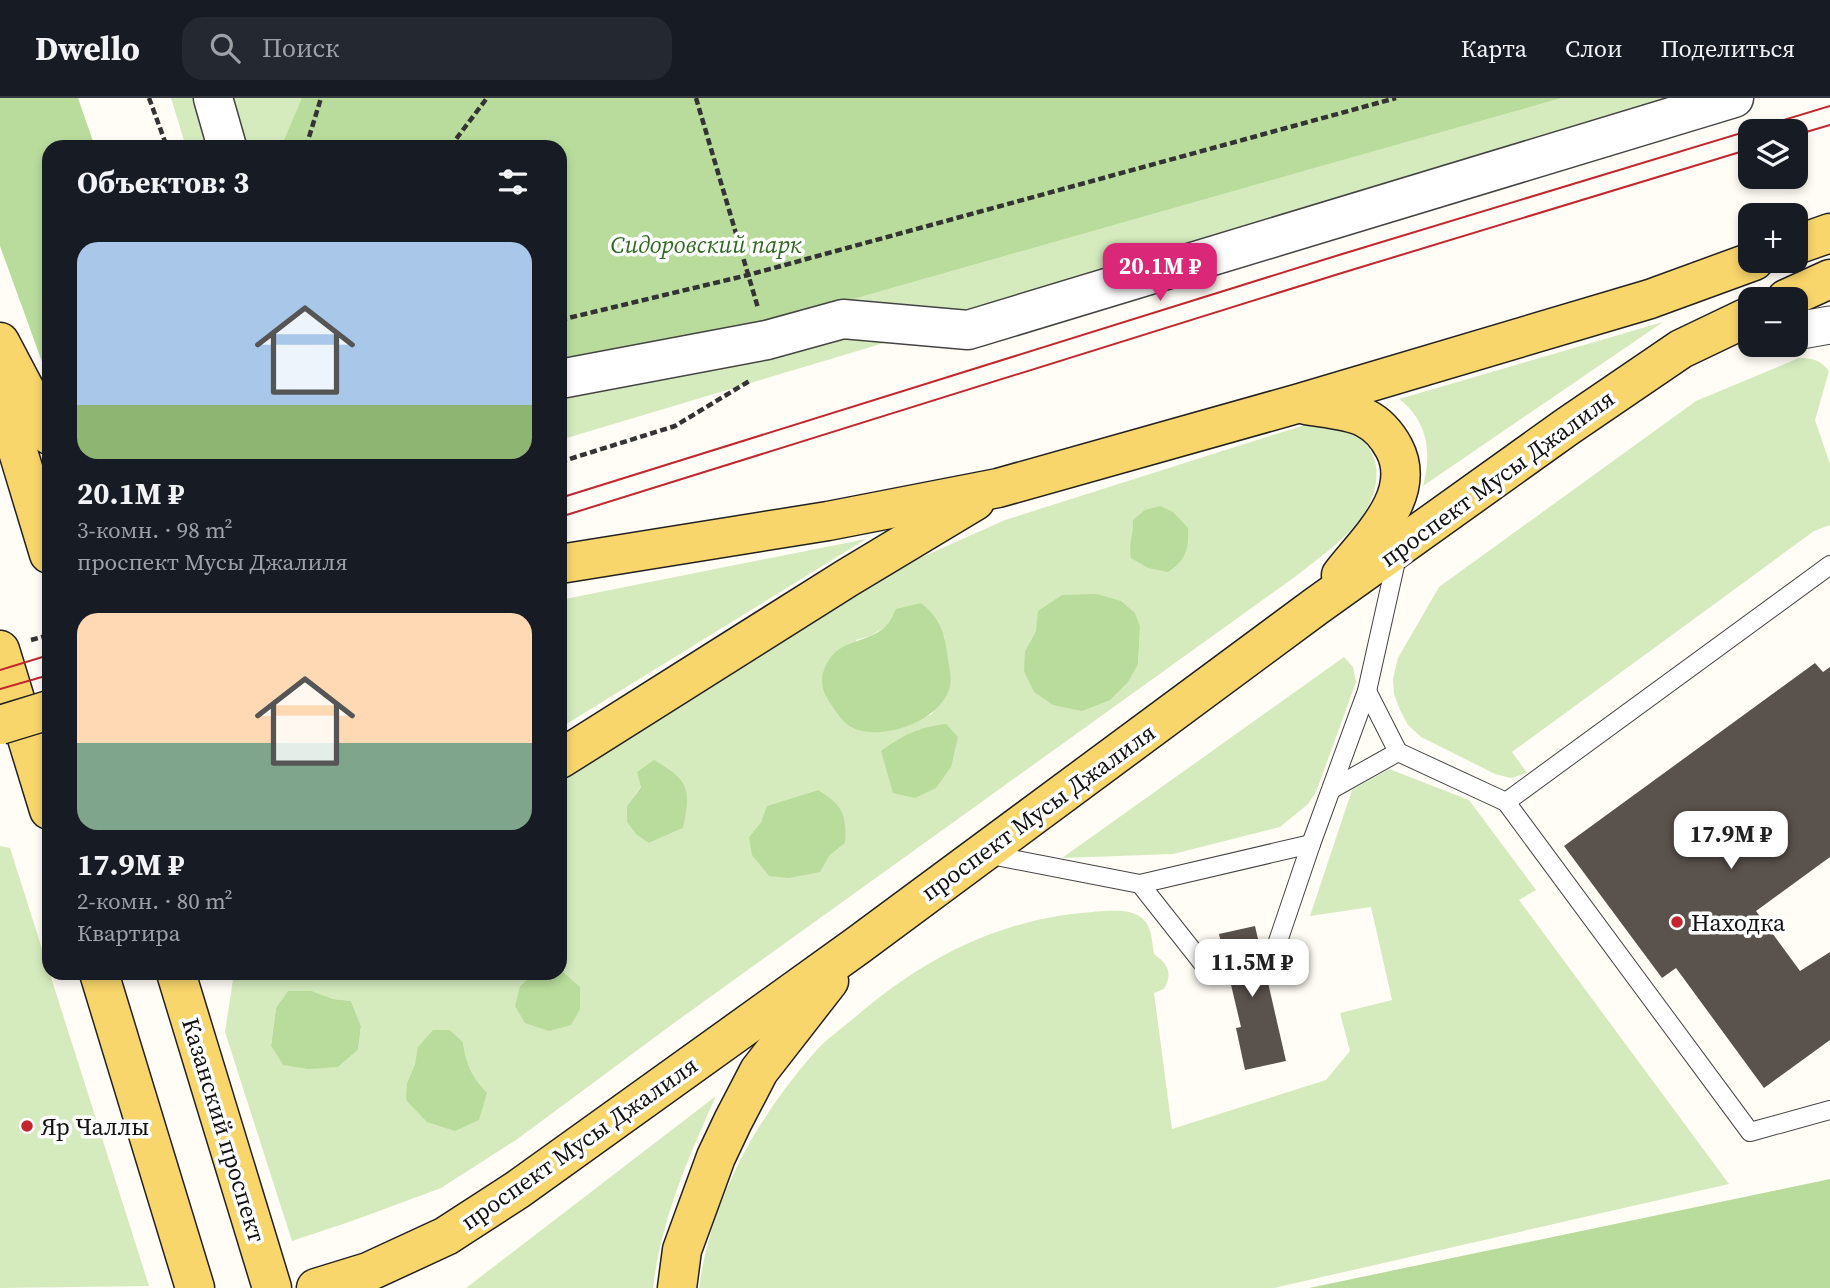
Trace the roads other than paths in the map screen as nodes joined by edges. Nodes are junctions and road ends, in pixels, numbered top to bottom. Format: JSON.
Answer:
{"nodes":[{"id":1,"x":213,"y":98,"type":"edge"},
{"id":2,"x":1734,"y":98,"type":"edge"},
{"id":3,"x":225,"y":140,"type":"edge"},
{"id":4,"x":1830,"y":233,"type":"edge"},
{"id":5,"x":1808,"y":241,"type":"edge"},
{"id":6,"x":1738,"y":267,"type":"edge"},
{"id":7,"x":1830,"y":279,"type":"edge"},
{"id":8,"x":1808,"y":289,"type":"edge"},
{"id":9,"x":1738,"y":322,"type":"edge"},
{"id":10,"x":1830,"y":325,"type":"edge"},
{"id":11,"x":1808,"y":329,"type":"edge"},
{"id":12,"x":1738,"y":340,"type":"edge"},
{"id":13,"x":0,"y":342,"type":"edge"},
{"id":14,"x":1681,"y":349,"type":"junction"},
{"id":15,"x":567,"y":378,"type":"edge"},
{"id":16,"x":0,"y":393,"type":"edge"},
{"id":17,"x":1300,"y":403,"type":"junction"},
{"id":18,"x":42,"y":422,"type":"edge"},
{"id":19,"x":998,"y":488,"type":"junction"},
{"id":20,"x":42,"y":531,"type":"edge"},
{"id":21,"x":1398,"y":550,"type":"junction"},
{"id":22,"x":567,"y":563,"type":"edge"},
{"id":23,"x":1830,"y":565,"type":"edge"},
{"id":24,"x":1315,"y":607,"type":"junction"},
{"id":25,"x":0,"y":650,"type":"edge"},
{"id":26,"x":1367,"y":691,"type":"junction"},
{"id":27,"x":42,"y":712,"type":"edge"},
{"id":28,"x":0,"y":725,"type":"edge"},
{"id":29,"x":1398,"y":752,"type":"junction"},
{"id":30,"x":567,"y":755,"type":"edge"},
{"id":31,"x":42,"y":787,"type":"edge"},
{"id":32,"x":1332,"y":789,"type":"junction"},
{"id":33,"x":1506,"y":802,"type":"junction"},
{"id":34,"x":1311,"y":844,"type":"junction"},
{"id":35,"x":983,"y":853,"type":"junction"},
{"id":36,"x":1140,"y":884,"type":"junction"},
{"id":37,"x":857,"y":946,"type":"junction"},
{"id":38,"x":101,"y":980,"type":"edge"},
{"id":39,"x":178,"y":980,"type":"edge"},
{"id":40,"x":1830,"y":1110,"type":"edge"},
{"id":41,"x":195,"y":1288,"type":"edge"},
{"id":42,"x":272,"y":1288,"type":"edge"},
{"id":43,"x":316,"y":1288,"type":"edge"},
{"id":44,"x":677,"y":1288,"type":"edge"}],
"edges":[{"from":1,"to":3,"type":"street"},
{"from":2,"to":15,"type":"street"},
{"from":4,"to":5,"type":"main road"},
{"from":6,"to":17,"type":"main road"},
{"from":7,"to":8,"type":"main road"},
{"from":9,"to":14,"type":"main road","name":"проспект Мусы Джалиля"},
{"from":10,"to":11,"type":"street"},
{"from":12,"to":14,"type":"street"},
{"from":13,"to":18,"type":"main road"},
{"from":14,"to":21,"type":"main road","name":"проспект Мусы Джалиля"},
{"from":16,"to":20,"type":"main road"},
{"from":17,"to":19,"type":"main road"},
{"from":17,"to":24,"type":"main road"},
{"from":19,"to":22,"type":"main road"},
{"from":19,"to":30,"type":"main road"},
{"from":21,"to":24,"type":"main road","name":"проспект Мусы Джалиля"},
{"from":21,"to":26,"type":"lane"},
{"from":23,"to":33,"type":"lane"},
{"from":24,"to":35,"type":"main road","name":"проспект Мусы Джалиля"},
{"from":25,"to":31,"type":"main road"},
{"from":26,"to":29,"type":"lane"},
{"from":26,"to":32,"type":"lane"},
{"from":27,"to":28,"type":"main road","bridge":true},
{"from":29,"to":32,"type":"lane"},
{"from":29,"to":33,"type":"lane"},
{"from":32,"to":34,"type":"lane"},
{"from":33,"to":40,"type":"lane"},
{"from":34,"to":36,"type":"lane"},
{"from":34,"to":36,"type":"lane"},
{"from":35,"to":36,"type":"lane"},
{"from":35,"to":37,"type":"main road","name":"проспект Мусы Джалиля"},
{"from":37,"to":43,"type":"main road","name":"проспект Мусы Джалиля"},
{"from":37,"to":44,"type":"main road"},
{"from":38,"to":41,"type":"main road"},
{"from":39,"to":42,"type":"main road","name":"Казанский проспект"}]}
